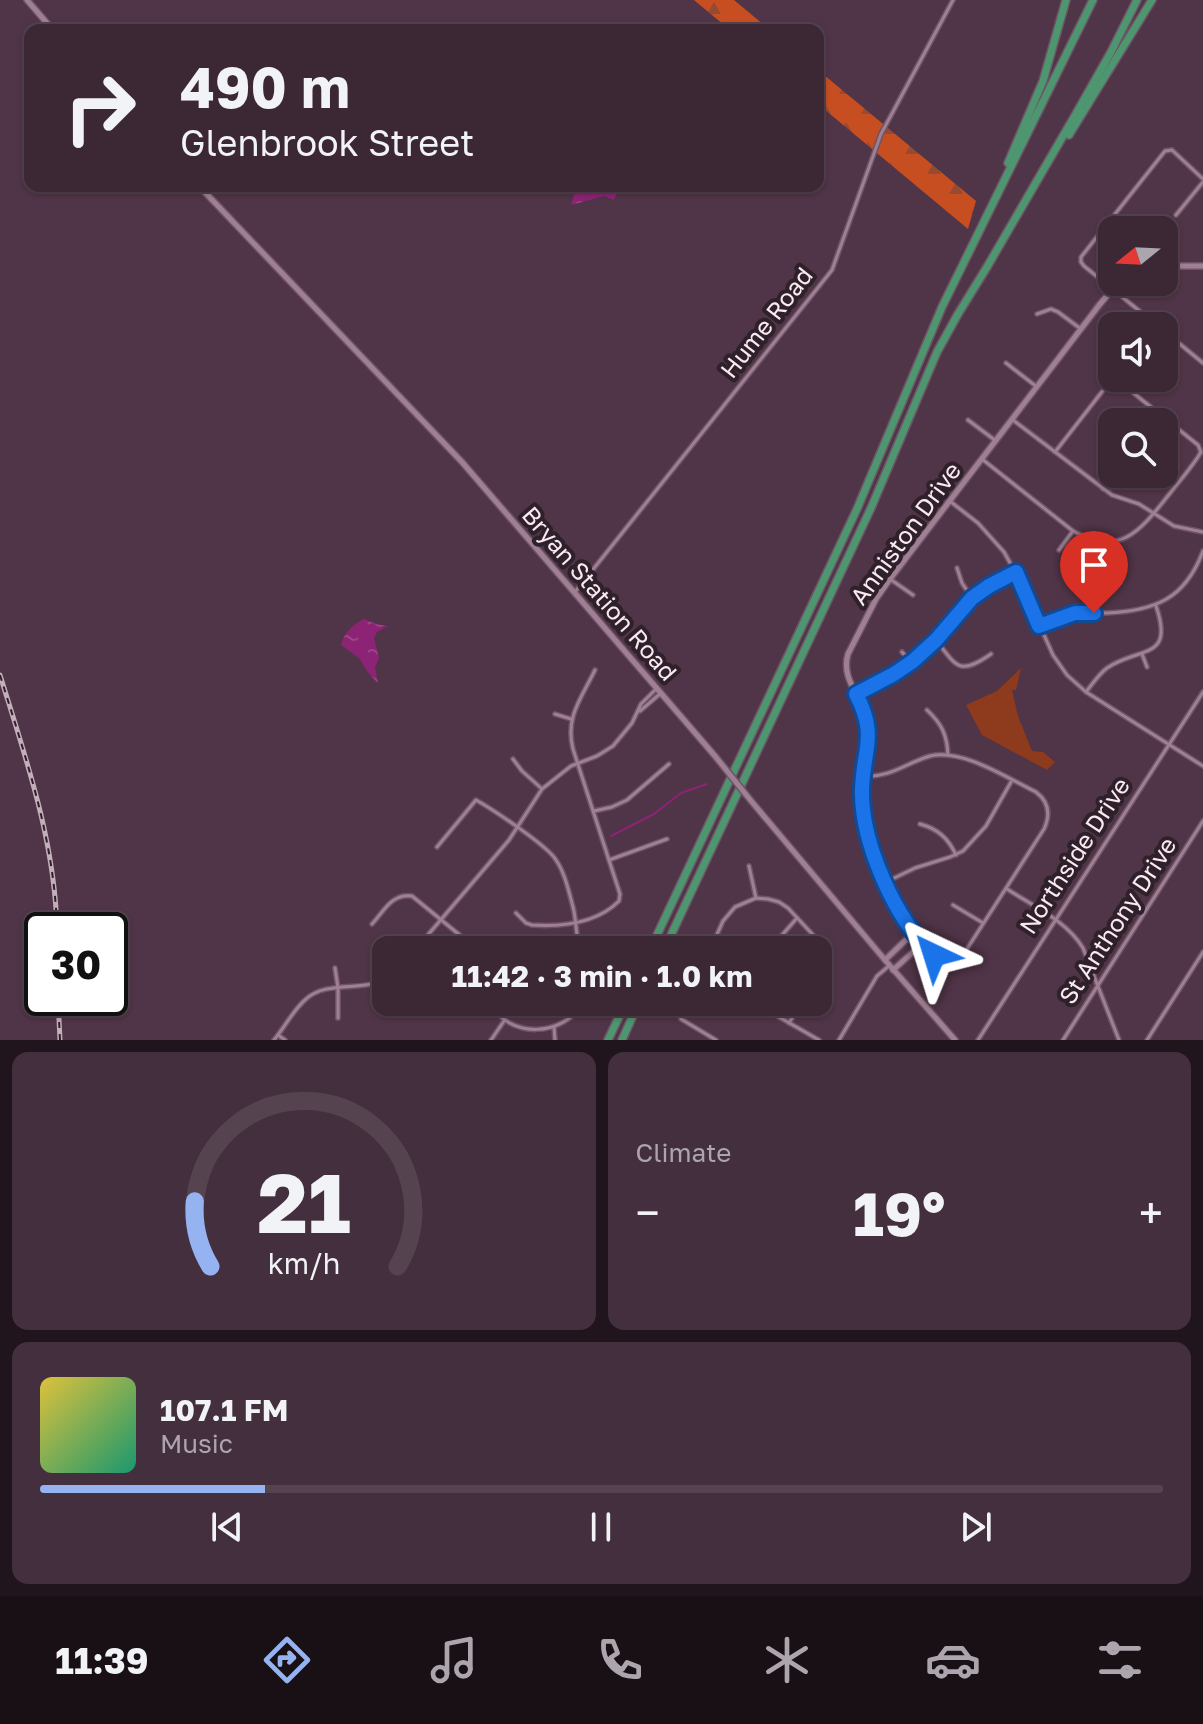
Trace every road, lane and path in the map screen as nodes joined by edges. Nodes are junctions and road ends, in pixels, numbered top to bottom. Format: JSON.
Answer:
{"nodes":[{"id":1,"x":27,"y":0,"type":"edge"},
{"id":2,"x":953,"y":0,"type":"edge"},
{"id":3,"x":1066,"y":0,"type":"edge"},
{"id":4,"x":1093,"y":0,"type":"edge"},
{"id":5,"x":1137,"y":0,"type":"edge"},
{"id":6,"x":1152,"y":0,"type":"edge"},
{"id":7,"x":48,"y":24,"type":"edge"},
{"id":8,"x":1203,"y":180,"type":"edge"},
{"id":9,"x":205,"y":192,"type":"edge"},
{"id":10,"x":1176,"y":215,"type":"dead end"},
{"id":11,"x":1113,"y":216,"type":"edge"},
{"id":12,"x":1098,"y":236,"type":"edge"},
{"id":13,"x":966,"y":256,"type":"junction"},
{"id":14,"x":1178,"y":266,"type":"edge"},
{"id":15,"x":1203,"y":266,"type":"edge"},
{"id":16,"x":1098,"y":277,"type":"edge"},
{"id":17,"x":1107,"y":296,"type":"edge"},
{"id":18,"x":1122,"y":296,"type":"edge"},
{"id":19,"x":1141,"y":312,"type":"edge"},
{"id":20,"x":958,"y":314,"type":"junction"},
{"id":21,"x":1037,"y":314,"type":"dead end"},
{"id":22,"x":1081,"y":329,"type":"junction"},
{"id":23,"x":1178,"y":342,"type":"edge"},
{"id":24,"x":1006,"y":363,"type":"dead end"},
{"id":25,"x":1203,"y":363,"type":"edge"},
{"id":26,"x":1037,"y":387,"type":"junction"},
{"id":27,"x":1012,"y":419,"type":"junction"},
{"id":28,"x":968,"y":420,"type":"dead end"},
{"id":29,"x":996,"y":441,"type":"junction"},
{"id":30,"x":1201,"y":451,"type":"edge"},
{"id":31,"x":1055,"y":452,"type":"junction"},
{"id":32,"x":982,"y":459,"type":"junction"},
{"id":33,"x":1103,"y":489,"type":"joint"},
{"id":34,"x":950,"y":501,"type":"junction"},
{"id":35,"x":1154,"y":514,"type":"junction"},
{"id":36,"x":1073,"y":531,"type":"junction"},
{"id":37,"x":1203,"y":532,"type":"edge"},
{"id":38,"x":1059,"y":550,"type":"dead end"},
{"id":39,"x":1203,"y":551,"type":"edge"},
{"id":40,"x":957,"y":568,"type":"dead end"},
{"id":41,"x":1016,"y":572,"type":"junction"},
{"id":42,"x":890,"y":579,"type":"junction"},
{"id":43,"x":575,"y":592,"type":"junction"},
{"id":44,"x":913,"y":595,"type":"dead end"},
{"id":45,"x":972,"y":598,"type":"junction"},
{"id":46,"x":1156,"y":604,"type":"junction"},
{"id":47,"x":1039,"y":626,"type":"junction"},
{"id":48,"x":936,"y":640,"type":"junction"},
{"id":49,"x":902,"y":652,"type":"dead end"},
{"id":50,"x":991,"y":654,"type":"dead end"},
{"id":51,"x":1142,"y":654,"type":"junction"},
{"id":52,"x":911,"y":662,"type":"junction"},
{"id":53,"x":1147,"y":667,"type":"dead end"},
{"id":54,"x":595,"y":670,"type":"dead end"},
{"id":55,"x":659,"y":690,"type":"junction"},
{"id":56,"x":1086,"y":692,"type":"junction"},
{"id":57,"x":1203,"y":692,"type":"edge"},
{"id":58,"x":856,"y":694,"type":"junction"},
{"id":59,"x":927,"y":710,"type":"dead end"},
{"id":60,"x":555,"y":714,"type":"dead end"},
{"id":61,"x":571,"y":719,"type":"junction"},
{"id":62,"x":1169,"y":746,"type":"junction"},
{"id":63,"x":948,"y":755,"type":"junction"},
{"id":64,"x":513,"y":759,"type":"dead end"},
{"id":65,"x":579,"y":763,"type":"junction"},
{"id":66,"x":669,"y":764,"type":"dead end"},
{"id":67,"x":1203,"y":766,"type":"edge"},
{"id":68,"x":863,"y":776,"type":"junction"},
{"id":69,"x":1011,"y":780,"type":"junction"},
{"id":70,"x":542,"y":789,"type":"junction"},
{"id":71,"x":594,"y":811,"type":"junction"},
{"id":72,"x":1203,"y":821,"type":"edge"},
{"id":73,"x":920,"y":824,"type":"dead end"},
{"id":74,"x":517,"y":828,"type":"junction"},
{"id":75,"x":667,"y":839,"type":"dead end"},
{"id":76,"x":437,"y":847,"type":"dead end"},
{"id":77,"x":956,"y":855,"type":"junction"},
{"id":78,"x":609,"y":860,"type":"junction"},
{"id":79,"x":749,"y":866,"type":"dead end"},
{"id":80,"x":886,"y":882,"type":"junction"},
{"id":81,"x":1006,"y":888,"type":"junction"},
{"id":82,"x":756,"y":898,"type":"junction"},
{"id":83,"x":953,"y":905,"type":"dead end"},
{"id":84,"x":516,"y":913,"type":"dead end"},
{"id":85,"x":797,"y":918,"type":"junction"},
{"id":86,"x":442,"y":919,"type":"junction"},
{"id":87,"x":1055,"y":920,"type":"junction"},
{"id":88,"x":576,"y":922,"type":"junction"},
{"id":89,"x":983,"y":923,"type":"junction"},
{"id":90,"x":372,"y":924,"type":"dead end"},
{"id":91,"x":913,"y":933,"type":"junction"},
{"id":92,"x":427,"y":936,"type":"edge"},
{"id":93,"x":462,"y":936,"type":"edge"},
{"id":94,"x":577,"y":936,"type":"edge"},
{"id":95,"x":657,"y":936,"type":"edge"},
{"id":96,"x":671,"y":936,"type":"edge"},
{"id":97,"x":716,"y":936,"type":"edge"},
{"id":98,"x":781,"y":936,"type":"edge"},
{"id":99,"x":814,"y":936,"type":"edge"},
{"id":100,"x":922,"y":944,"type":"junction"},
{"id":101,"x":1203,"y":952,"type":"edge"},
{"id":102,"x":889,"y":965,"type":"junction"},
{"id":103,"x":335,"y":968,"type":"dead end"},
{"id":104,"x":372,"y":984,"type":"edge"},
{"id":105,"x":1098,"y":985,"type":"junction"},
{"id":106,"x":338,"y":988,"type":"junction"},
{"id":107,"x":500,"y":1016,"type":"edge"},
{"id":108,"x":573,"y":1016,"type":"edge"},
{"id":109,"x":619,"y":1016,"type":"edge"},
{"id":110,"x":633,"y":1016,"type":"edge"},
{"id":111,"x":680,"y":1016,"type":"edge"},
{"id":112,"x":777,"y":1016,"type":"edge"},
{"id":113,"x":793,"y":1016,"type":"edge"},
{"id":114,"x":338,"y":1018,"type":"dead end"},
{"id":115,"x":504,"y":1021,"type":"junction"},
{"id":116,"x":789,"y":1023,"type":"junction"},
{"id":117,"x":554,"y":1027,"type":"junction"},
{"id":118,"x":278,"y":1035,"type":"junction"},
{"id":119,"x":274,"y":1040,"type":"edge"},
{"id":120,"x":285,"y":1040,"type":"edge"},
{"id":121,"x":491,"y":1040,"type":"edge"},
{"id":122,"x":555,"y":1040,"type":"edge"},
{"id":123,"x":608,"y":1040,"type":"edge"},
{"id":124,"x":622,"y":1040,"type":"edge"},
{"id":125,"x":716,"y":1040,"type":"edge"},
{"id":126,"x":819,"y":1040,"type":"edge"},
{"id":127,"x":839,"y":1040,"type":"edge"},
{"id":128,"x":955,"y":1040,"type":"edge"},
{"id":129,"x":978,"y":1040,"type":"edge"},
{"id":130,"x":1063,"y":1040,"type":"edge"},
{"id":131,"x":1119,"y":1040,"type":"edge"},
{"id":132,"x":1147,"y":1040,"type":"edge"}],
"edges":[{"from":1,"to":7,"type":"main road"},
{"from":2,"to":43,"type":"street","name":"Hume Road"},
{"from":3,"to":13,"type":"highway"},
{"from":4,"to":13,"type":"highway"},
{"from":5,"to":20,"type":"highway"},
{"from":6,"to":20,"type":"highway"},
{"from":8,"to":10,"type":"street"},
{"from":8,"to":11,"type":"street"},
{"from":9,"to":43,"type":"main road","name":"Bryan Station Road"},
{"from":12,"to":16,"type":"street"},
{"from":13,"to":95,"type":"highway"},
{"from":14,"to":15,"type":"main road"},
{"from":17,"to":22,"type":"main road","name":"Anniston Drive"},
{"from":18,"to":19,"type":"street"},
{"from":20,"to":96,"type":"highway"},
{"from":21,"to":22,"type":"street"},
{"from":22,"to":26,"type":"main road","name":"Anniston Drive"},
{"from":23,"to":25,"type":"street"},
{"from":24,"to":26,"type":"street"},
{"from":26,"to":27,"type":"main road","name":"Anniston Drive"},
{"from":27,"to":29,"type":"main road","name":"Anniston Drive"},
{"from":27,"to":31,"type":"street"},
{"from":28,"to":29,"type":"street"},
{"from":29,"to":32,"type":"main road","name":"Anniston Drive"},
{"from":30,"to":31,"type":"street"},
{"from":30,"to":35,"type":"street"},
{"from":31,"to":33,"type":"street"},
{"from":32,"to":34,"type":"main road","name":"Anniston Drive"},
{"from":32,"to":36,"type":"street"},
{"from":33,"to":35,"type":"street"},
{"from":34,"to":41,"type":"street"},
{"from":34,"to":42,"type":"main road","name":"Anniston Drive"},
{"from":35,"to":36,"type":"street"},
{"from":35,"to":37,"type":"street"},
{"from":36,"to":38,"type":"street"},
{"from":39,"to":46,"type":"street"},
{"from":40,"to":45,"type":"street"},
{"from":41,"to":45,"type":"street"},
{"from":41,"to":47,"type":"street"},
{"from":42,"to":44,"type":"street"},
{"from":42,"to":58,"type":"main road","name":"Anniston Drive"},
{"from":43,"to":55,"type":"main road","name":"Bryan Station Road"},
{"from":45,"to":48,"type":"street"},
{"from":46,"to":47,"type":"street"},
{"from":46,"to":51,"type":"street"},
{"from":47,"to":56,"type":"street"},
{"from":48,"to":50,"type":"street"},
{"from":48,"to":52,"type":"street"},
{"from":49,"to":52,"type":"street"},
{"from":51,"to":53,"type":"street"},
{"from":51,"to":56,"type":"street"},
{"from":52,"to":58,"type":"street"},
{"from":54,"to":61,"type":"street"},
{"from":55,"to":65,"type":"street"},
{"from":55,"to":102,"type":"main road","name":"Bryan Station Road","bridge":true},
{"from":56,"to":62,"type":"street"},
{"from":57,"to":62,"type":"street","name":"Northside Drive"},
{"from":58,"to":68,"type":"main road","name":"Anniston Drive"},
{"from":59,"to":63,"type":"street"},
{"from":60,"to":61,"type":"street"},
{"from":61,"to":65,"type":"street"},
{"from":62,"to":67,"type":"street"},
{"from":62,"to":87,"type":"street","name":"Northside Drive"},
{"from":63,"to":68,"type":"street"},
{"from":63,"to":69,"type":"street"},
{"from":64,"to":70,"type":"street"},
{"from":65,"to":70,"type":"street"},
{"from":65,"to":71,"type":"street"},
{"from":66,"to":71,"type":"street"},
{"from":68,"to":80,"type":"main road","name":"Anniston Drive"},
{"from":69,"to":77,"type":"street"},
{"from":69,"to":81,"type":"street"},
{"from":70,"to":74,"type":"street"},
{"from":71,"to":78,"type":"street"},
{"from":72,"to":105,"type":"street","name":"St Anthony Drive"},
{"from":73,"to":77,"type":"street"},
{"from":74,"to":76,"type":"street"},
{"from":74,"to":86,"type":"street"},
{"from":74,"to":88,"type":"street"},
{"from":75,"to":78,"type":"street"},
{"from":77,"to":80,"type":"street"},
{"from":78,"to":88,"type":"street"},
{"from":79,"to":82,"type":"street"},
{"from":80,"to":91,"type":"main road","name":"Anniston Drive"},
{"from":81,"to":87,"type":"street"},
{"from":81,"to":89,"type":"street"},
{"from":82,"to":85,"type":"street"},
{"from":82,"to":97,"type":"street"},
{"from":83,"to":89,"type":"street"},
{"from":84,"to":88,"type":"street"},
{"from":85,"to":98,"type":"street"},
{"from":85,"to":99,"type":"street"},
{"from":86,"to":90,"type":"street"},
{"from":86,"to":92,"type":"street"},
{"from":86,"to":93,"type":"street"},
{"from":87,"to":105,"type":"street"},
{"from":87,"to":129,"type":"street","name":"Northside Drive"},
{"from":88,"to":94,"type":"street"},
{"from":89,"to":100,"type":"street","name":"Anniston Drive"},
{"from":91,"to":100,"type":"main road","name":"Anniston Drive"},
{"from":91,"to":102,"type":"main road"},
{"from":100,"to":102,"type":"main road"},
{"from":101,"to":132,"type":"street"},
{"from":102,"to":127,"type":"street"},
{"from":102,"to":128,"type":"main road","name":"Bryan Station Road"},
{"from":103,"to":106,"type":"street"},
{"from":104,"to":106,"type":"street"},
{"from":105,"to":130,"type":"street","name":"St Anthony Drive"},
{"from":105,"to":131,"type":"street"},
{"from":106,"to":114,"type":"street"},
{"from":106,"to":118,"type":"street"},
{"from":107,"to":115,"type":"street"},
{"from":108,"to":117,"type":"street"},
{"from":109,"to":123,"type":"highway"},
{"from":110,"to":124,"type":"highway"},
{"from":111,"to":125,"type":"street"},
{"from":112,"to":116,"type":"street"},
{"from":113,"to":116,"type":"street"},
{"from":115,"to":117,"type":"street"},
{"from":115,"to":121,"type":"street"},
{"from":116,"to":126,"type":"street"},
{"from":117,"to":122,"type":"street"},
{"from":118,"to":119,"type":"street"},
{"from":118,"to":120,"type":"street"}]}
